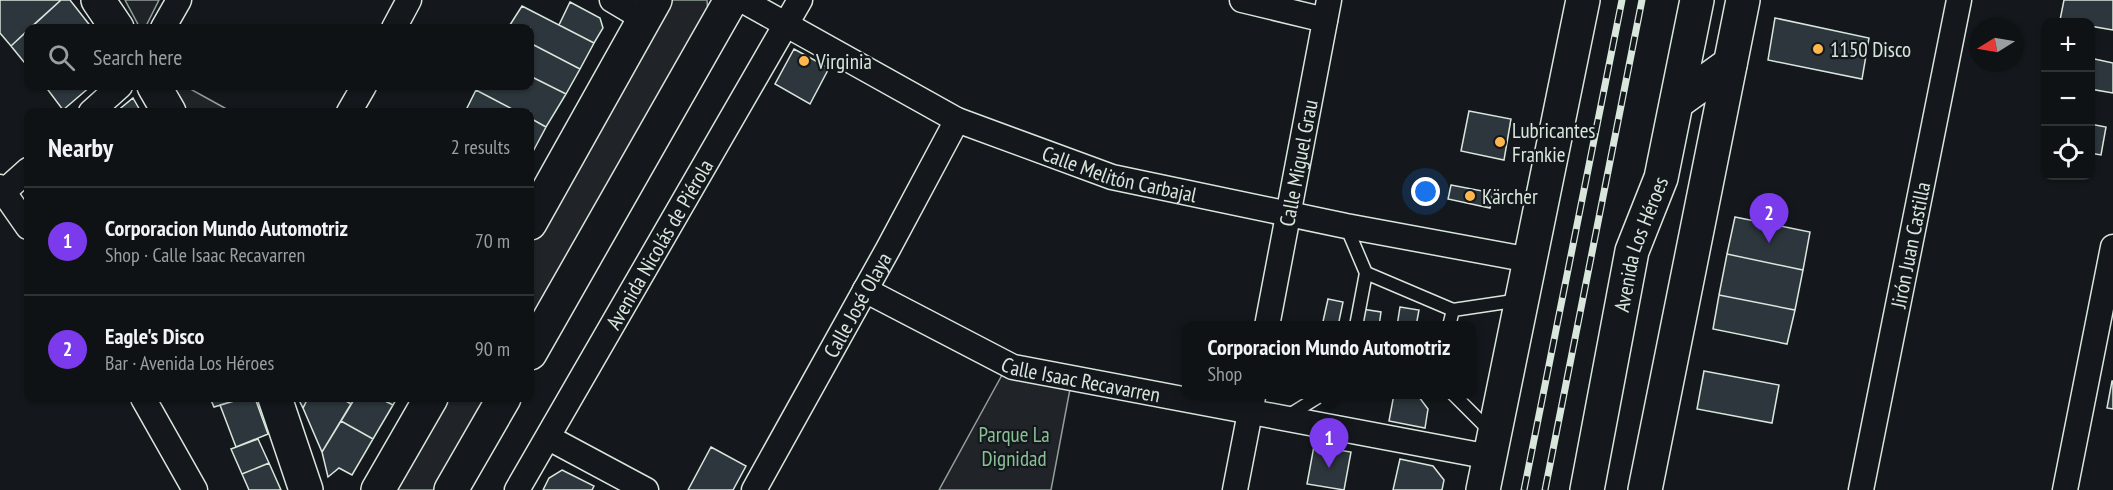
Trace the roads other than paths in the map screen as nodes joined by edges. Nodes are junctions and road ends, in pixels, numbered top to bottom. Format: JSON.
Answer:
{"nodes":[{"id":1,"x":98,"y":0,"type":"edge"},
{"id":2,"x":179,"y":0,"type":"edge"},
{"id":3,"x":410,"y":0,"type":"edge"},
{"id":4,"x":612,"y":0,"type":"edge"},
{"id":5,"x":731,"y":0,"type":"edge"},
{"id":6,"x":742,"y":0,"type":"edge"},
{"id":7,"x":800,"y":0,"type":"edge"},
{"id":8,"x":1242,"y":0,"type":"edge"},
{"id":9,"x":1583,"y":0,"type":"edge"},
{"id":10,"x":1674,"y":0,"type":"edge"},
{"id":11,"x":1697,"y":0,"type":"edge"},
{"id":12,"x":1743,"y":0,"type":"edge"},
{"id":13,"x":1959,"y":0,"type":"edge"},
{"id":14,"x":650,"y":9,"type":"edge"},
{"id":15,"x":1327,"y":10,"type":"edge"},
{"id":16,"x":114,"y":24,"type":"edge"},
{"id":17,"x":165,"y":24,"type":"edge"},
{"id":18,"x":396,"y":24,"type":"edge"},
{"id":19,"x":786,"y":25,"type":"junction"},
{"id":20,"x":1730,"y":64,"type":"junction"},
{"id":21,"x":116,"y":90,"type":"edge"},
{"id":22,"x":156,"y":90,"type":"edge"},
{"id":23,"x":362,"y":90,"type":"edge"},
{"id":24,"x":1677,"y":102,"type":"junction"},
{"id":25,"x":95,"y":108,"type":"edge"},
{"id":26,"x":167,"y":108,"type":"edge"},
{"id":27,"x":351,"y":108,"type":"edge"},
{"id":28,"x":957,"y":120,"type":"junction"},
{"id":29,"x":24,"y":173,"type":"edge"},
{"id":30,"x":1,"y":191,"type":"edge"},
{"id":31,"x":1290,"y":214,"type":"junction"},
{"id":32,"x":534,"y":216,"type":"edge"},
{"id":33,"x":24,"y":222,"type":"edge"},
{"id":34,"x":1346,"y":226,"type":"junction"},
{"id":35,"x":2113,"y":247,"type":"edge"},
{"id":36,"x":1632,"y":251,"type":"junction"},
{"id":37,"x":1530,"y":260,"type":"junction"},
{"id":38,"x":1366,"y":273,"type":"junction"},
{"id":39,"x":865,"y":290,"type":"junction"},
{"id":40,"x":1521,"y":300,"type":"junction"},
{"id":41,"x":1453,"y":310,"type":"junction"},
{"id":42,"x":1269,"y":321,"type":"edge"},
{"id":43,"x":1357,"y":321,"type":"edge"},
{"id":44,"x":1450,"y":321,"type":"edge"},
{"id":45,"x":534,"y":346,"type":"edge"},
{"id":46,"x":1182,"y":392,"type":"edge"},
{"id":47,"x":1231,"y":399,"type":"edge"},
{"id":48,"x":1315,"y":399,"type":"edge"},
{"id":49,"x":1458,"y":399,"type":"edge"},
{"id":50,"x":145,"y":402,"type":"edge"},
{"id":51,"x":277,"y":402,"type":"edge"},
{"id":52,"x":429,"y":402,"type":"edge"},
{"id":53,"x":502,"y":402,"type":"edge"},
{"id":54,"x":1252,"y":402,"type":"edge"},
{"id":55,"x":1286,"y":417,"type":"junction"},
{"id":56,"x":549,"y":438,"type":"junction"},
{"id":57,"x":1492,"y":446,"type":"junction"},
{"id":58,"x":1588,"y":489,"type":"edge"},
{"id":59,"x":195,"y":490,"type":"edge"},
{"id":60,"x":306,"y":490,"type":"edge"},
{"id":61,"x":378,"y":490,"type":"edge"},
{"id":62,"x":451,"y":490,"type":"edge"},
{"id":63,"x":517,"y":490,"type":"edge"},
{"id":64,"x":646,"y":490,"type":"edge"},
{"id":65,"x":754,"y":490,"type":"edge"},
{"id":66,"x":1235,"y":490,"type":"edge"},
{"id":67,"x":1484,"y":490,"type":"edge"},
{"id":68,"x":1645,"y":490,"type":"edge"},
{"id":69,"x":1861,"y":490,"type":"edge"},
{"id":70,"x":2066,"y":490,"type":"edge"}],
"edges":[{"from":1,"to":16,"type":"main road"},
{"from":2,"to":17,"type":"street"},
{"from":3,"to":18,"type":"street"},
{"from":4,"to":14,"type":"street"},
{"from":5,"to":45,"type":"main road"},
{"from":6,"to":19,"type":"street","name":"Calle Melitón Carbajal"},
{"from":7,"to":19,"type":"street","name":"Avenida Nicolás de Piérola"},
{"from":8,"to":15,"type":"street"},
{"from":9,"to":37,"type":"main road"},
{"from":10,"to":36,"type":"main road"},
{"from":11,"to":24,"type":"main road","name":"Avenida Los Héroes"},
{"from":12,"to":20,"type":"main road"},
{"from":13,"to":69,"type":"street","name":"Jirón Juan Castilla"},
{"from":14,"to":32,"type":"main road"},
{"from":15,"to":31,"type":"street","name":"Calle Miguel Grau"},
{"from":19,"to":28,"type":"street","name":"Calle Melitón Carbajal"},
{"from":19,"to":56,"type":"street","name":"Avenida Nicolás de Piérola"},
{"from":20,"to":24,"type":"main road"},
{"from":20,"to":68,"type":"main road"},
{"from":21,"to":25,"type":"street"},
{"from":22,"to":26,"type":"main road"},
{"from":23,"to":27,"type":"street"},
{"from":24,"to":36,"type":"main road","name":"Avenida Los Héroes"},
{"from":28,"to":31,"type":"street","name":"Calle Melitón Carbajal"},
{"from":28,"to":39,"type":"street","name":"Calle José Olaya"},
{"from":29,"to":30,"type":"street"},
{"from":30,"to":33,"type":"street"},
{"from":31,"to":34,"type":"street","name":"Calle Melitón Carbajal"},
{"from":31,"to":42,"type":"street","name":"Calle Miguel Grau"},
{"from":34,"to":37,"type":"street","name":"Calle Melitón Carbajal"},
{"from":34,"to":38,"type":"lane"},
{"from":35,"to":70,"type":"street"},
{"from":36,"to":58,"type":"main road","name":"Avenida Los Héroes"},
{"from":37,"to":40,"type":"main road"},
{"from":38,"to":41,"type":"lane"},
{"from":38,"to":43,"type":"lane"},
{"from":39,"to":46,"type":"street","name":"Calle Isaac Recavarren"},
{"from":39,"to":65,"type":"street","name":"Calle José Olaya"},
{"from":40,"to":41,"type":"lane"},
{"from":40,"to":57,"type":"main road"},
{"from":41,"to":44,"type":"lane"},
{"from":47,"to":54,"type":"street","name":"Calle Isaac Recavarren"},
{"from":48,"to":55,"type":"lane"},
{"from":49,"to":57,"type":"lane"},
{"from":50,"to":59,"type":"street"},
{"from":51,"to":60,"type":"main road"},
{"from":52,"to":61,"type":"main road"},
{"from":53,"to":62,"type":"main road"},
{"from":54,"to":55,"type":"street","name":"Calle Isaac Recavarren"},
{"from":54,"to":66,"type":"street"},
{"from":55,"to":57,"type":"street","name":"Calle Isaac Recavarren"},
{"from":56,"to":63,"type":"street","name":"Avenida Nicolás de Piérola"},
{"from":56,"to":64,"type":"street"},
{"from":57,"to":67,"type":"main road"}]}
